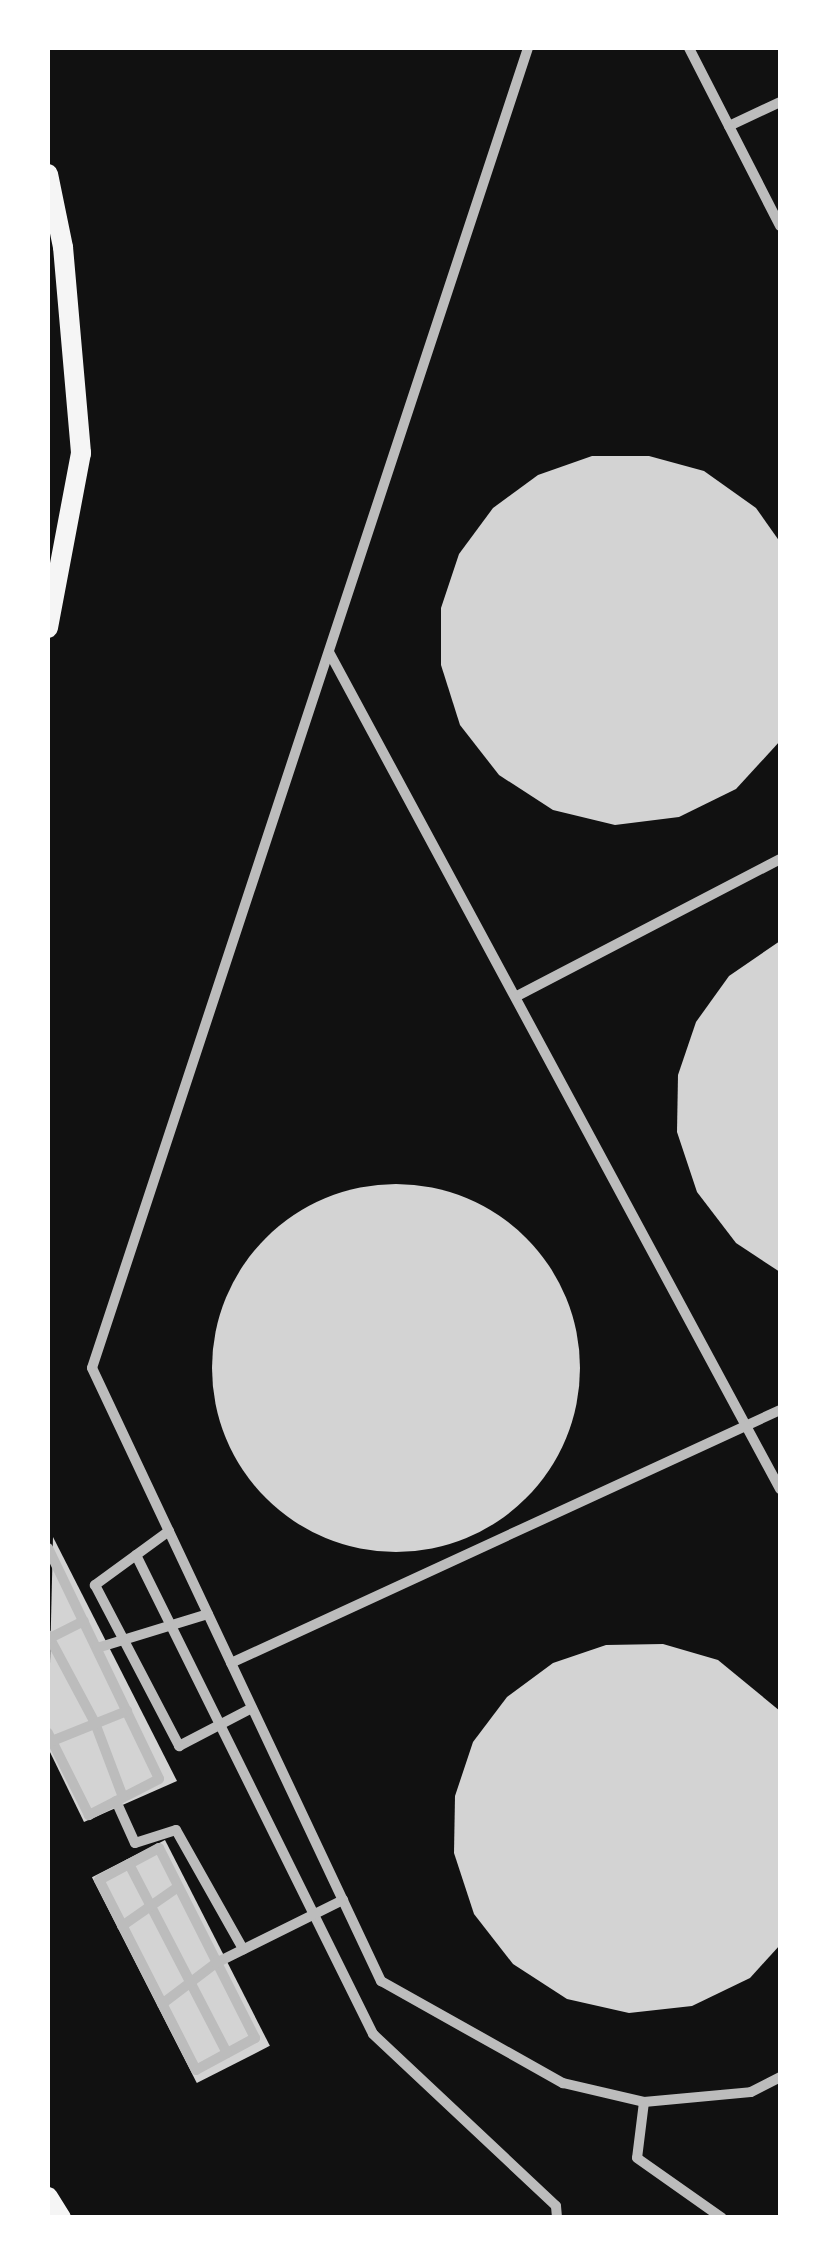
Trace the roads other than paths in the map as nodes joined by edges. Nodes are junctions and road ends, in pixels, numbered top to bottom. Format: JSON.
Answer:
{"nodes":[{"id":1,"x":528,"y":48,"type":"edge"},
{"id":2,"x":690,"y":48,"type":"edge"},
{"id":3,"x":780,"y":102,"type":"edge"},
{"id":4,"x":730,"y":126,"type":"junction"},
{"id":5,"x":48,"y":174,"type":"edge"},
{"id":6,"x":780,"y":226,"type":"edge"},
{"id":7,"x":48,"y":628,"type":"edge"},
{"id":8,"x":328,"y":652,"type":"junction"},
{"id":9,"x":780,"y":859,"type":"edge"},
{"id":10,"x":519,"y":996,"type":"junction"},
{"id":11,"x":780,"y":1410,"type":"edge"},
{"id":12,"x":748,"y":1425,"type":"junction"},
{"id":13,"x":780,"y":1489,"type":"edge"},
{"id":14,"x":169,"y":1532,"type":"junction"},
{"id":15,"x":48,"y":1548,"type":"edge"},
{"id":16,"x":136,"y":1555,"type":"junction"},
{"id":17,"x":208,"y":1614,"type":"junction"},
{"id":18,"x":84,"y":1621,"type":"junction"},
{"id":19,"x":169,"y":1626,"type":"junction"},
{"id":20,"x":48,"y":1637,"type":"edge"},
{"id":21,"x":126,"y":1644,"type":"junction"},
{"id":22,"x":97,"y":1648,"type":"junction"},
{"id":23,"x":231,"y":1663,"type":"junction"},
{"id":24,"x":252,"y":1708,"type":"junction"},
{"id":25,"x":127,"y":1711,"type":"junction"},
{"id":26,"x":95,"y":1723,"type":"junction"},
{"id":27,"x":216,"y":1727,"type":"junction"},
{"id":28,"x":50,"y":1737,"type":"edge"},
{"id":29,"x":120,"y":1799,"type":"junction"},
{"id":30,"x":129,"y":1864,"type":"junction"},
{"id":31,"x":178,"y":1888,"type":"junction"},
{"id":32,"x":342,"y":1900,"type":"junction"},
{"id":33,"x":149,"y":1908,"type":"junction"},
{"id":34,"x":312,"y":1914,"type":"junction"},
{"id":35,"x":122,"y":1926,"type":"junction"},
{"id":36,"x":243,"y":1949,"type":"junction"},
{"id":37,"x":216,"y":1963,"type":"junction"},
{"id":38,"x":191,"y":1982,"type":"junction"},
{"id":39,"x":162,"y":2004,"type":"junction"},
{"id":40,"x":227,"y":2053,"type":"junction"},
{"id":41,"x":780,"y":2077,"type":"edge"},
{"id":42,"x":644,"y":2102,"type":"junction"},
{"id":43,"x":48,"y":2197,"type":"edge"},
{"id":44,"x":61,"y":2218,"type":"edge"},
{"id":45,"x":557,"y":2218,"type":"edge"},
{"id":46,"x":722,"y":2218,"type":"edge"}],
"edges":[{"from":1,"to":8,"type":"street"},
{"from":2,"to":4,"type":"street"},
{"from":3,"to":4,"type":"street"},
{"from":4,"to":6,"type":"street"},
{"from":5,"to":7,"type":"main road"},
{"from":8,"to":10,"type":"street"},
{"from":8,"to":14,"type":"street"},
{"from":9,"to":10,"type":"street"},
{"from":10,"to":12,"type":"street"},
{"from":11,"to":12,"type":"street"},
{"from":12,"to":13,"type":"street"},
{"from":12,"to":23,"type":"street"},
{"from":14,"to":16,"type":"street"},
{"from":14,"to":17,"type":"street"},
{"from":15,"to":18,"type":"street"},
{"from":16,"to":19,"type":"street"},
{"from":16,"to":21,"type":"street"},
{"from":17,"to":19,"type":"street"},
{"from":17,"to":23,"type":"street"},
{"from":18,"to":20,"type":"street"},
{"from":18,"to":22,"type":"street"},
{"from":19,"to":21,"type":"street"},
{"from":19,"to":27,"type":"street"},
{"from":20,"to":26,"type":"street"},
{"from":21,"to":22,"type":"street"},
{"from":21,"to":27,"type":"street"},
{"from":22,"to":25,"type":"street"},
{"from":23,"to":24,"type":"street"},
{"from":24,"to":27,"type":"street"},
{"from":24,"to":32,"type":"street"},
{"from":25,"to":26,"type":"street"},
{"from":25,"to":29,"type":"street"},
{"from":26,"to":28,"type":"street"},
{"from":26,"to":29,"type":"street"},
{"from":27,"to":34,"type":"street"},
{"from":28,"to":29,"type":"street"},
{"from":29,"to":36,"type":"street"},
{"from":30,"to":31,"type":"street"},
{"from":30,"to":33,"type":"street"},
{"from":30,"to":35,"type":"street"},
{"from":31,"to":33,"type":"street"},
{"from":31,"to":37,"type":"street"},
{"from":32,"to":34,"type":"street"},
{"from":32,"to":42,"type":"street"},
{"from":33,"to":35,"type":"street"},
{"from":33,"to":38,"type":"street"},
{"from":34,"to":36,"type":"street"},
{"from":34,"to":45,"type":"street"},
{"from":35,"to":39,"type":"street"},
{"from":36,"to":37,"type":"street"},
{"from":37,"to":38,"type":"street"},
{"from":37,"to":40,"type":"street"},
{"from":38,"to":39,"type":"street"},
{"from":38,"to":40,"type":"street"},
{"from":39,"to":40,"type":"street"},
{"from":41,"to":42,"type":"street"},
{"from":42,"to":46,"type":"street"},
{"from":43,"to":44,"type":"main road"}]}
